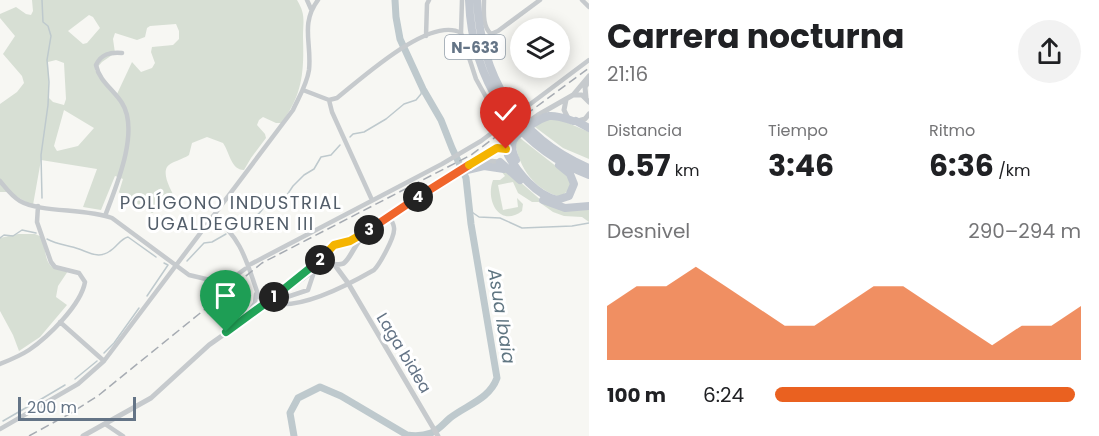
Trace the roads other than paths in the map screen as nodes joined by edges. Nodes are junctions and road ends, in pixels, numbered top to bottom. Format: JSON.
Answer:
{"nodes":[{"id":1,"x":307,"y":0,"type":"edge"},
{"id":2,"x":318,"y":0,"type":"edge"},
{"id":3,"x":429,"y":0,"type":"edge"},
{"id":4,"x":462,"y":0,"type":"edge"},
{"id":5,"x":469,"y":0,"type":"edge"},
{"id":6,"x":477,"y":0,"type":"edge"},
{"id":7,"x":484,"y":0,"type":"edge"},
{"id":8,"x":540,"y":0,"type":"edge"},
{"id":9,"x":582,"y":0,"type":"edge"},
{"id":10,"x":589,"y":7,"type":"edge"},
{"id":11,"x":311,"y":9,"type":"junction"},
{"id":12,"x":461,"y":33,"type":"junction"},
{"id":13,"x":426,"y":36,"type":"junction"},
{"id":14,"x":122,"y":53,"type":"dead end"},
{"id":15,"x":589,"y":60,"type":"edge"},
{"id":16,"x":589,"y":76,"type":"edge"},
{"id":17,"x":589,"y":81,"type":"edge"},
{"id":18,"x":303,"y":90,"type":"junction"},
{"id":19,"x":573,"y":95,"type":"junction"},
{"id":20,"x":588,"y":99,"type":"edge"},
{"id":21,"x":329,"y":100,"type":"junction"},
{"id":22,"x":566,"y":100,"type":"junction"},
{"id":23,"x":508,"y":109,"type":"junction"},
{"id":24,"x":589,"y":114,"type":"edge"},
{"id":25,"x":572,"y":120,"type":"junction"},
{"id":26,"x":502,"y":126,"type":"junction"},
{"id":27,"x":589,"y":128,"type":"edge"},
{"id":28,"x":532,"y":129,"type":"junction"},
{"id":29,"x":496,"y":149,"type":"junction"},
{"id":30,"x":546,"y":152,"type":"junction"},
{"id":31,"x":508,"y":153,"type":"junction"},
{"id":32,"x":499,"y":162,"type":"junction"},
{"id":33,"x":589,"y":162,"type":"edge"},
{"id":34,"x":589,"y":168,"type":"edge"},
{"id":35,"x":463,"y":171,"type":"junction"},
{"id":36,"x":513,"y":173,"type":"junction"},
{"id":37,"x":589,"y":175,"type":"edge"},
{"id":38,"x":524,"y":177,"type":"junction"},
{"id":39,"x":0,"y":181,"type":"edge"},
{"id":40,"x":372,"y":200,"type":"junction"},
{"id":41,"x":38,"y":206,"type":"junction"},
{"id":42,"x":589,"y":206,"type":"edge"},
{"id":43,"x":105,"y":216,"type":"junction"},
{"id":44,"x":213,"y":216,"type":"junction"},
{"id":45,"x":389,"y":216,"type":"junction"},
{"id":46,"x":365,"y":233,"type":"junction"},
{"id":47,"x":338,"y":244,"type":"junction"},
{"id":48,"x":329,"y":251,"type":"junction"},
{"id":49,"x":348,"y":259,"type":"junction"},
{"id":50,"x":333,"y":263,"type":"junction"},
{"id":51,"x":251,"y":264,"type":"dead end"},
{"id":52,"x":176,"y":266,"type":"junction"},
{"id":53,"x":245,"y":269,"type":"dead end"},
{"id":54,"x":315,"y":269,"type":"junction"},
{"id":55,"x":348,"y":284,"type":"junction"},
{"id":56,"x":257,"y":291,"type":"junction"},
{"id":57,"x":225,"y":297,"type":"dead end"},
{"id":58,"x":274,"y":299,"type":"junction"},
{"id":59,"x":244,"y":320,"type":"junction"},
{"id":60,"x":60,"y":322,"type":"junction"},
{"id":61,"x":232,"y":328,"type":"junction"},
{"id":62,"x":104,"y":361,"type":"junction"},
{"id":63,"x":0,"y":364,"type":"edge"},
{"id":64,"x":105,"y":424,"type":"junction"},
{"id":65,"x":0,"y":429,"type":"edge"},
{"id":66,"x":83,"y":436,"type":"edge"},
{"id":67,"x":123,"y":436,"type":"edge"},
{"id":68,"x":438,"y":436,"type":"edge"}],
"edges":[{"from":1,"to":11,"type":"street"},
{"from":2,"to":11,"type":"street"},
{"from":3,"to":13,"type":"street"},
{"from":4,"to":12,"type":"street"},
{"from":5,"to":23,"type":"highway","number":"N-633"},
{"from":6,"to":23,"type":"highway","number":"N-633"},
{"from":7,"to":8,"type":"street"},
{"from":9,"to":10,"type":"street"},
{"from":11,"to":18,"type":"street"},
{"from":12,"to":13,"type":"street"},
{"from":12,"to":26,"type":"street"},
{"from":13,"to":21,"type":"street"},
{"from":14,"to":43,"type":"street"},
{"from":15,"to":26,"type":"street"},
{"from":16,"to":19,"type":"street"},
{"from":17,"to":20,"type":"street"},
{"from":18,"to":21,"type":"street"},
{"from":18,"to":44,"type":"street"},
{"from":19,"to":20,"type":"street"},
{"from":19,"to":22,"type":"street"},
{"from":21,"to":40,"type":"street"},
{"from":22,"to":25,"type":"street"},
{"from":22,"to":29,"type":"street"},
{"from":23,"to":28,"type":"highway","number":"N-633"},
{"from":23,"to":28,"type":"highway","number":"N-633"},
{"from":24,"to":25,"type":"street"},
{"from":25,"to":27,"type":"highway"},
{"from":25,"to":28,"type":"street"},
{"from":25,"to":38,"type":"highway"},
{"from":26,"to":40,"type":"street"},
{"from":28,"to":30,"type":"highway","number":"N-633"},
{"from":28,"to":31,"type":"street"},
{"from":28,"to":33,"type":"highway"},
{"from":28,"to":34,"type":"highway","number":"N-633"},
{"from":29,"to":31,"type":"street"},
{"from":29,"to":32,"type":"street"},
{"from":29,"to":35,"type":"street"},
{"from":30,"to":37,"type":"highway","number":"N-633"},
{"from":30,"to":38,"type":"highway"},
{"from":31,"to":32,"type":"street"},
{"from":31,"to":38,"type":"highway"},
{"from":32,"to":35,"type":"street"},
{"from":32,"to":36,"type":"highway"},
{"from":35,"to":36,"type":"highway"},
{"from":35,"to":45,"type":"street"},
{"from":36,"to":42,"type":"highway"},
{"from":39,"to":41,"type":"street"},
{"from":40,"to":51,"type":"street"},
{"from":41,"to":43,"type":"street"},
{"from":41,"to":60,"type":"street"},
{"from":43,"to":52,"type":"street"},
{"from":44,"to":52,"type":"street"},
{"from":44,"to":56,"type":"street"},
{"from":45,"to":46,"type":"street"},
{"from":45,"to":55,"type":"street"},
{"from":46,"to":47,"type":"street"},
{"from":46,"to":49,"type":"street"},
{"from":47,"to":48,"type":"street"},
{"from":47,"to":49,"type":"street"},
{"from":48,"to":50,"type":"street"},
{"from":48,"to":58,"type":"street"},
{"from":49,"to":50,"type":"street"},
{"from":49,"to":55,"type":"street"},
{"from":50,"to":54,"type":"street"},
{"from":50,"to":55,"type":"street","name":"Laga bidea"},
{"from":52,"to":53,"type":"street"},
{"from":52,"to":62,"type":"street"},
{"from":54,"to":58,"type":"street"},
{"from":54,"to":58,"type":"street"},
{"from":55,"to":58,"type":"street"},
{"from":55,"to":68,"type":"street","name":"Laga bidea"},
{"from":56,"to":58,"type":"street"},
{"from":56,"to":59,"type":"street"},
{"from":57,"to":61,"type":"street"},
{"from":58,"to":59,"type":"street"},
{"from":59,"to":61,"type":"street"},
{"from":60,"to":62,"type":"street"},
{"from":60,"to":63,"type":"street"},
{"from":61,"to":64,"type":"street"},
{"from":62,"to":65,"type":"street"},
{"from":64,"to":66,"type":"street"},
{"from":64,"to":67,"type":"street"}]}
